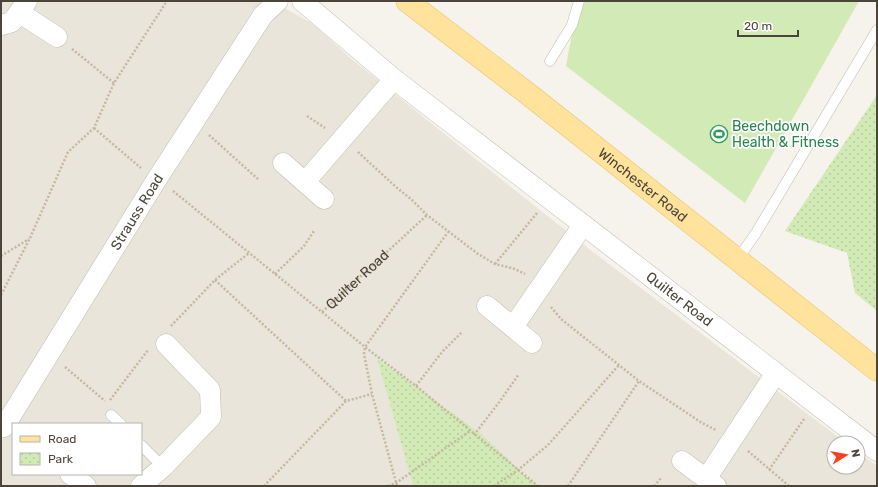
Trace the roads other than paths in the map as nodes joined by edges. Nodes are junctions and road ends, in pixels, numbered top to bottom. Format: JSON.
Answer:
{"nodes":[{"id":1,"x":278,"y":1,"type":"edge"},
{"id":2,"x":302,"y":1,"type":"edge"},
{"id":3,"x":407,"y":1,"type":"edge"},
{"id":4,"x":579,"y":1,"type":"edge"},
{"id":5,"x":23,"y":7,"type":"edge"},
{"id":6,"x":1,"y":25,"type":"edge"},
{"id":7,"x":877,"y":30,"type":"edge"},
{"id":8,"x":57,"y":37,"type":"road end"},
{"id":9,"x":550,"y":61,"type":"dead end"},
{"id":10,"x":394,"y":79,"type":"junction"},
{"id":11,"x":283,"y":163,"type":"dead end"},
{"id":12,"x":305,"y":182,"type":"junction"},
{"id":13,"x":324,"y":199,"type":"dead end"},
{"id":14,"x":583,"y":224,"type":"junction"},
{"id":15,"x":737,"y":260,"type":"junction"},
{"id":16,"x":487,"y":306,"type":"dead end"},
{"id":17,"x":513,"y":327,"type":"junction"},
{"id":18,"x":162,"y":340,"type":"road end"},
{"id":19,"x":532,"y":343,"type":"dead end"},
{"id":20,"x":877,"y":370,"type":"edge"},
{"id":21,"x":776,"y":373,"type":"junction"},
{"id":22,"x":111,"y":414,"type":"dead end"},
{"id":23,"x":119,"y":423,"type":"edge"},
{"id":24,"x":6,"y":429,"type":"edge"},
{"id":25,"x":142,"y":446,"type":"edge"},
{"id":26,"x":877,"y":451,"type":"edge"},
{"id":27,"x":682,"y":461,"type":"dead end"},
{"id":28,"x":163,"y":467,"type":"junction"},
{"id":29,"x":71,"y":475,"type":"edge"},
{"id":30,"x":711,"y":482,"type":"edge"},
{"id":31,"x":86,"y":486,"type":"edge"},
{"id":32,"x":141,"y":486,"type":"edge"}],
"edges":[{"from":1,"to":24,"type":"street","name":"Strauss Road"},
{"from":2,"to":10,"type":"street","name":"Quilter Road"},
{"from":3,"to":15,"type":"main road","name":"Winchester Road"},
{"from":4,"to":9,"type":"lane"},
{"from":5,"to":6,"type":"street"},
{"from":5,"to":8,"type":"street"},
{"from":7,"to":15,"type":"lane"},
{"from":10,"to":12,"type":"street"},
{"from":10,"to":14,"type":"street","name":"Quilter Road"},
{"from":11,"to":12,"type":"street"},
{"from":12,"to":13,"type":"street"},
{"from":14,"to":17,"type":"street"},
{"from":14,"to":21,"type":"street","name":"Quilter Road"},
{"from":15,"to":20,"type":"main road","name":"Winchester Road"},
{"from":16,"to":17,"type":"street"},
{"from":17,"to":19,"type":"street"},
{"from":18,"to":28,"type":"street"},
{"from":21,"to":26,"type":"street","name":"Quilter Road"},
{"from":21,"to":30,"type":"street"},
{"from":22,"to":23,"type":"lane"},
{"from":25,"to":28,"type":"lane"},
{"from":27,"to":30,"type":"street"},
{"from":28,"to":32,"type":"street"},
{"from":29,"to":31,"type":"street"}]}
